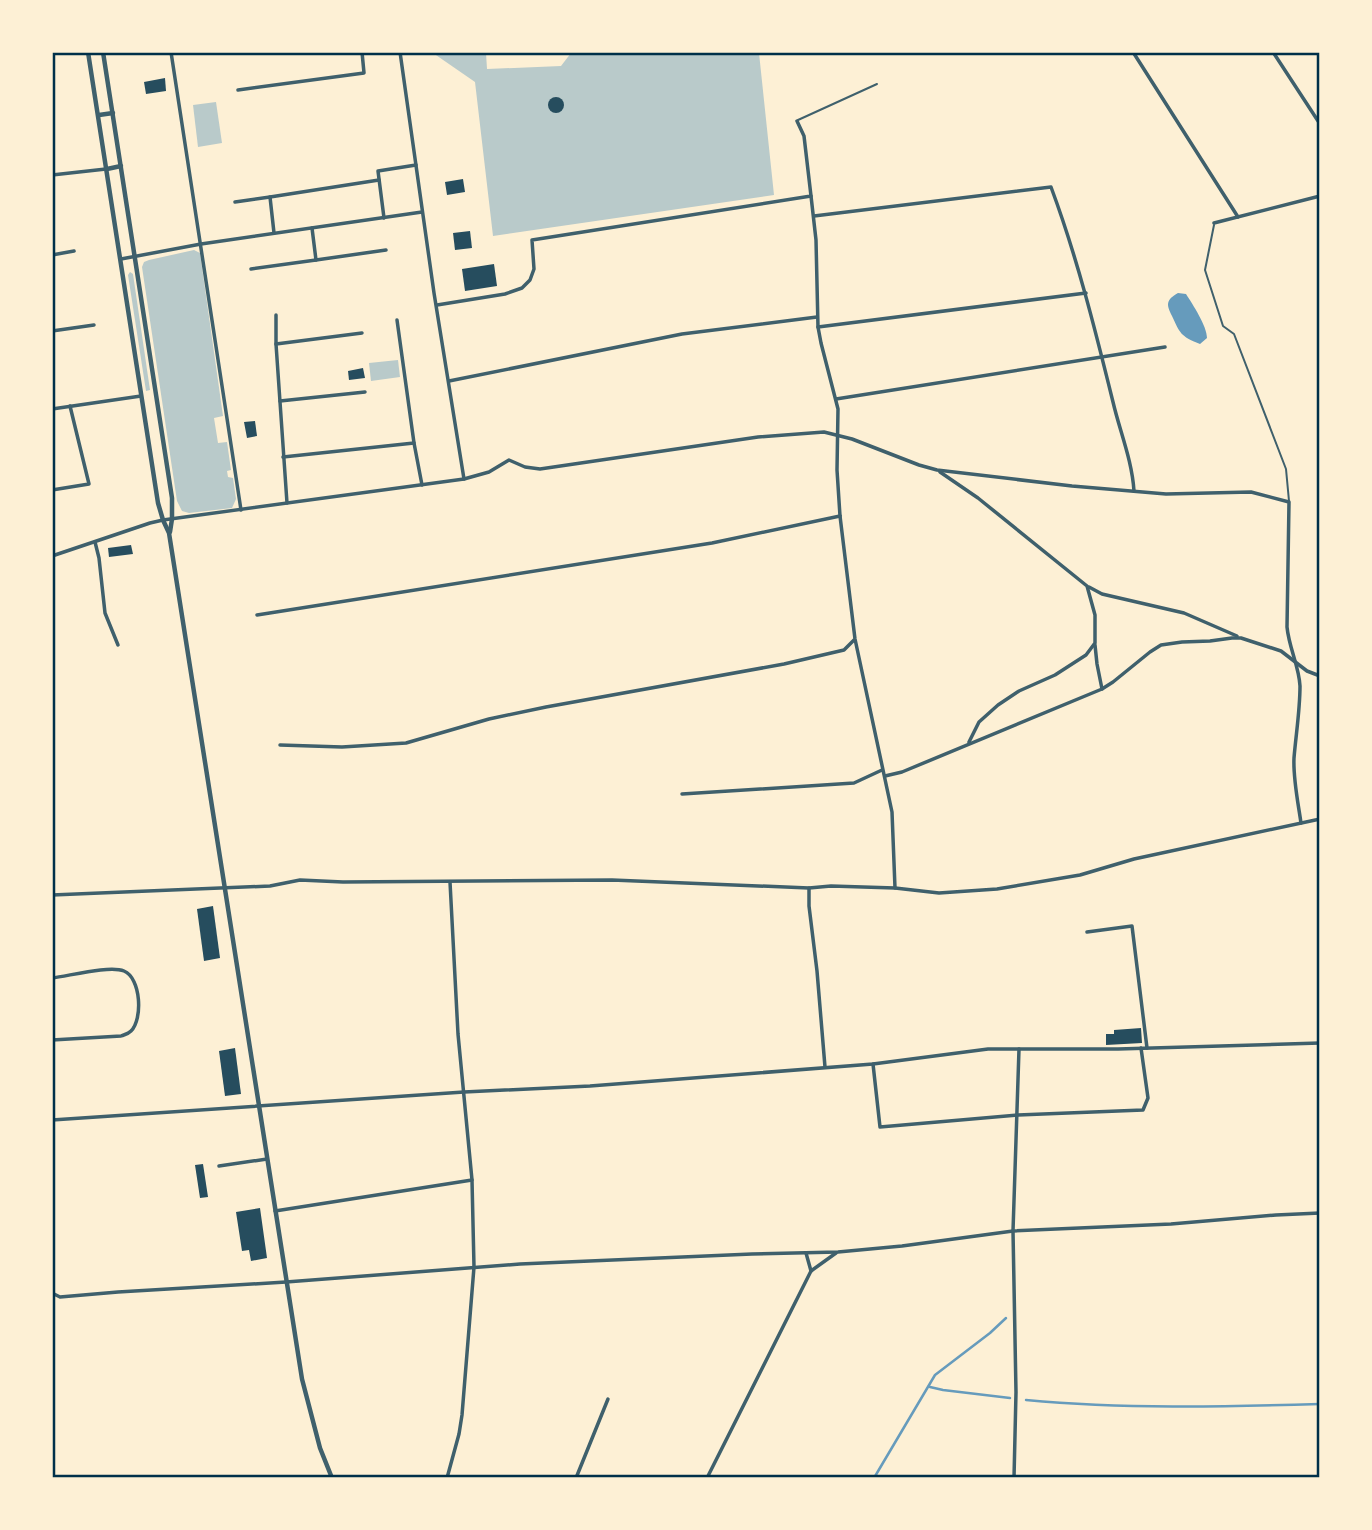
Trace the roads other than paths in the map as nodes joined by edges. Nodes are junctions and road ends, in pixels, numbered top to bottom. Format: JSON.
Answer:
{"nodes":[{"id":1,"x":88,"y":52,"type":"edge"},
{"id":2,"x":103,"y":52,"type":"edge"},
{"id":3,"x":171,"y":52,"type":"edge"},
{"id":4,"x":362,"y":52,"type":"edge"},
{"id":5,"x":400,"y":52,"type":"edge"},
{"id":6,"x":1133,"y":52,"type":"edge"},
{"id":7,"x":1273,"y":52,"type":"edge"},
{"id":8,"x":877,"y":84,"type":"dead end"},
{"id":9,"x":238,"y":90,"type":"dead end"},
{"id":10,"x":113,"y":113,"type":"junction"},
{"id":11,"x":99,"y":115,"type":"junction"},
{"id":12,"x":797,"y":121,"type":"joint"},
{"id":13,"x":1320,"y":124,"type":"edge"},
{"id":14,"x":416,"y":165,"type":"junction"},
{"id":15,"x":121,"y":166,"type":"junction"},
{"id":16,"x":107,"y":169,"type":"junction"},
{"id":17,"x":52,"y":174,"type":"edge"},
{"id":18,"x":379,"y":180,"type":"junction"},
{"id":19,"x":811,"y":196,"type":"junction"},
{"id":20,"x":1320,"y":196,"type":"edge"},
{"id":21,"x":270,"y":197,"type":"junction"},
{"id":22,"x":234,"y":202,"type":"dead end"},
{"id":23,"x":422,"y":212,"type":"junction"},
{"id":24,"x":814,"y":216,"type":"junction"},
{"id":25,"x":1238,"y":217,"type":"junction"},
{"id":26,"x":384,"y":218,"type":"junction"},
{"id":27,"x":1214,"y":223,"type":"joint"},
{"id":28,"x":312,"y":228,"type":"junction"},
{"id":29,"x":274,"y":233,"type":"junction"},
{"id":30,"x":201,"y":244,"type":"junction"},
{"id":31,"x":386,"y":250,"type":"dead end"},
{"id":32,"x":74,"y":251,"type":"dead end"},
{"id":33,"x":52,"y":255,"type":"edge"},
{"id":34,"x":135,"y":256,"type":"junction"},
{"id":35,"x":121,"y":259,"type":"junction"},
{"id":36,"x":316,"y":260,"type":"junction"},
{"id":37,"x":251,"y":269,"type":"dead end"},
{"id":38,"x":1086,"y":293,"type":"junction"},
{"id":39,"x":437,"y":305,"type":"junction"},
{"id":40,"x":276,"y":315,"type":"dead end"},
{"id":41,"x":817,"y":317,"type":"junction"},
{"id":42,"x":397,"y":320,"type":"dead end"},
{"id":43,"x":94,"y":325,"type":"dead end"},
{"id":44,"x":818,"y":327,"type":"junction"},
{"id":45,"x":52,"y":331,"type":"edge"},
{"id":46,"x":362,"y":333,"type":"dead end"},
{"id":47,"x":276,"y":344,"type":"junction"},
{"id":48,"x":1165,"y":347,"type":"dead end"},
{"id":49,"x":1102,"y":358,"type":"junction"},
{"id":50,"x":449,"y":381,"type":"junction"},
{"id":51,"x":365,"y":391,"type":"dead end"},
{"id":52,"x":141,"y":396,"type":"junction"},
{"id":53,"x":836,"y":399,"type":"junction"},
{"id":54,"x":280,"y":401,"type":"junction"},
{"id":55,"x":70,"y":407,"type":"junction"},
{"id":56,"x":52,"y":409,"type":"edge"},
{"id":57,"x":838,"y":435,"type":"junction"},
{"id":58,"x":414,"y":443,"type":"junction"},
{"id":59,"x":283,"y":457,"type":"junction"},
{"id":60,"x":937,"y":470,"type":"junction"},
{"id":61,"x":464,"y":479,"type":"junction"},
{"id":62,"x":422,"y":485,"type":"junction"},
{"id":63,"x":52,"y":490,"type":"edge"},
{"id":64,"x":1134,"y":491,"type":"junction"},
{"id":65,"x":1289,"y":502,"type":"junction"},
{"id":66,"x":287,"y":503,"type":"junction"},
{"id":67,"x":241,"y":510,"type":"junction"},
{"id":68,"x":839,"y":516,"type":"junction"},
{"id":69,"x":172,"y":519,"type":"junction"},
{"id":70,"x":163,"y":520,"type":"junction"},
{"id":71,"x":169,"y":533,"type":"junction"},
{"id":72,"x":95,"y":542,"type":"junction"},
{"id":73,"x":52,"y":556,"type":"edge"},
{"id":74,"x":1087,"y":586,"type":"junction"},
{"id":75,"x":257,"y":615,"type":"dead end"},
{"id":76,"x":1241,"y":638,"type":"junction"},
{"id":77,"x":855,"y":639,"type":"junction"},
{"id":78,"x":1095,"y":643,"type":"junction"},
{"id":79,"x":118,"y":645,"type":"dead end"},
{"id":80,"x":1296,"y":663,"type":"junction"},
{"id":81,"x":1320,"y":676,"type":"edge"},
{"id":82,"x":1102,"y":689,"type":"junction"},
{"id":83,"x":968,"y":744,"type":"junction"},
{"id":84,"x":279,"y":746,"type":"dead end"},
{"id":85,"x":882,"y":770,"type":"junction"},
{"id":86,"x":885,"y":776,"type":"junction"},
{"id":87,"x":682,"y":794,"type":"dead end"},
{"id":88,"x":1320,"y":819,"type":"edge"},
{"id":89,"x":1301,"y":823,"type":"junction"},
{"id":90,"x":450,"y":882,"type":"junction"},
{"id":91,"x":224,"y":887,"type":"junction"},
{"id":92,"x":809,"y":888,"type":"junction"},
{"id":93,"x":895,"y":888,"type":"junction"},
{"id":94,"x":52,"y":895,"type":"edge"},
{"id":95,"x":1087,"y":932,"type":"dead end"},
{"id":96,"x":52,"y":978,"type":"edge"},
{"id":97,"x":52,"y":1040,"type":"edge"},
{"id":98,"x":1320,"y":1043,"type":"edge"},
{"id":99,"x":1141,"y":1048,"type":"junction"},
{"id":100,"x":1147,"y":1048,"type":"junction"},
{"id":101,"x":1019,"y":1049,"type":"junction"},
{"id":102,"x":873,"y":1064,"type":"junction"},
{"id":103,"x":825,"y":1068,"type":"junction"},
{"id":104,"x":464,"y":1092,"type":"junction"},
{"id":105,"x":259,"y":1106,"type":"junction"},
{"id":106,"x":1018,"y":1115,"type":"junction"},
{"id":107,"x":52,"y":1120,"type":"edge"},
{"id":108,"x":267,"y":1159,"type":"junction"},
{"id":109,"x":219,"y":1166,"type":"dead end"},
{"id":110,"x":472,"y":1180,"type":"junction"},
{"id":111,"x":275,"y":1211,"type":"junction"},
{"id":112,"x":1320,"y":1213,"type":"edge"},
{"id":113,"x":1013,"y":1231,"type":"junction"},
{"id":114,"x":838,"y":1252,"type":"junction"},
{"id":115,"x":806,"y":1253,"type":"junction"},
{"id":116,"x":474,"y":1268,"type":"junction"},
{"id":117,"x":811,"y":1271,"type":"junction"},
{"id":118,"x":286,"y":1282,"type":"junction"},
{"id":119,"x":52,"y":1293,"type":"edge"},
{"id":120,"x":608,"y":1399,"type":"dead end"},
{"id":121,"x":332,"y":1478,"type":"edge"},
{"id":122,"x":447,"y":1478,"type":"edge"},
{"id":123,"x":576,"y":1478,"type":"edge"},
{"id":124,"x":707,"y":1478,"type":"edge"},
{"id":125,"x":1014,"y":1478,"type":"edge"}],
"edges":[{"from":1,"to":11,"type":"street"},
{"from":2,"to":10,"type":"street"},
{"from":3,"to":30,"type":"street"},
{"from":4,"to":9,"type":"street"},
{"from":5,"to":14,"type":"street"},
{"from":6,"to":25,"type":"street"},
{"from":7,"to":13,"type":"street"},
{"from":8,"to":12,"type":"lane"},
{"from":10,"to":11,"type":"street"},
{"from":10,"to":15,"type":"street"},
{"from":11,"to":16,"type":"street"},
{"from":12,"to":19,"type":"street"},
{"from":14,"to":18,"type":"street"},
{"from":14,"to":23,"type":"street"},
{"from":15,"to":16,"type":"street"},
{"from":15,"to":34,"type":"street"},
{"from":16,"to":17,"type":"street"},
{"from":16,"to":35,"type":"street"},
{"from":18,"to":21,"type":"street"},
{"from":18,"to":26,"type":"street"},
{"from":19,"to":24,"type":"street"},
{"from":19,"to":39,"type":"street"},
{"from":20,"to":25,"type":"street"},
{"from":21,"to":22,"type":"street"},
{"from":21,"to":29,"type":"street"},
{"from":23,"to":26,"type":"street"},
{"from":23,"to":39,"type":"street"},
{"from":24,"to":38,"type":"street"},
{"from":24,"to":41,"type":"street"},
{"from":25,"to":27,"type":"street"},
{"from":26,"to":28,"type":"street"},
{"from":27,"to":65,"type":"lane"},
{"from":28,"to":29,"type":"street"},
{"from":28,"to":36,"type":"street"},
{"from":29,"to":30,"type":"street"},
{"from":30,"to":34,"type":"street"},
{"from":30,"to":67,"type":"street"},
{"from":31,"to":36,"type":"street"},
{"from":32,"to":33,"type":"street"},
{"from":34,"to":35,"type":"street"},
{"from":34,"to":69,"type":"street"},
{"from":35,"to":52,"type":"street"},
{"from":36,"to":37,"type":"street"},
{"from":38,"to":44,"type":"street"},
{"from":38,"to":49,"type":"street"},
{"from":39,"to":50,"type":"street"},
{"from":40,"to":47,"type":"street"},
{"from":41,"to":44,"type":"street"},
{"from":41,"to":50,"type":"street"},
{"from":42,"to":58,"type":"street"},
{"from":43,"to":45,"type":"street"},
{"from":44,"to":53,"type":"street"},
{"from":46,"to":47,"type":"street"},
{"from":47,"to":54,"type":"street"},
{"from":48,"to":49,"type":"street"},
{"from":49,"to":53,"type":"street"},
{"from":49,"to":64,"type":"street"},
{"from":50,"to":61,"type":"street"},
{"from":51,"to":54,"type":"street"},
{"from":52,"to":55,"type":"street"},
{"from":52,"to":70,"type":"street"},
{"from":53,"to":57,"type":"street"},
{"from":54,"to":59,"type":"street"},
{"from":55,"to":56,"type":"street"},
{"from":55,"to":63,"type":"street"},
{"from":57,"to":60,"type":"street"},
{"from":57,"to":61,"type":"street"},
{"from":57,"to":68,"type":"street"},
{"from":58,"to":59,"type":"street"},
{"from":58,"to":62,"type":"street"},
{"from":59,"to":66,"type":"street"},
{"from":60,"to":64,"type":"street"},
{"from":60,"to":74,"type":"street"},
{"from":61,"to":62,"type":"street"},
{"from":62,"to":66,"type":"street"},
{"from":64,"to":65,"type":"street"},
{"from":65,"to":80,"type":"street"},
{"from":66,"to":67,"type":"street"},
{"from":67,"to":69,"type":"street"},
{"from":68,"to":75,"type":"street"},
{"from":68,"to":77,"type":"street"},
{"from":69,"to":70,"type":"street"},
{"from":69,"to":71,"type":"street"},
{"from":70,"to":71,"type":"street"},
{"from":70,"to":72,"type":"street"},
{"from":71,"to":91,"type":"street"},
{"from":72,"to":73,"type":"street"},
{"from":72,"to":79,"type":"street"},
{"from":74,"to":76,"type":"street"},
{"from":74,"to":78,"type":"street"},
{"from":76,"to":80,"type":"street"},
{"from":76,"to":82,"type":"street"},
{"from":77,"to":84,"type":"street"},
{"from":77,"to":85,"type":"street"},
{"from":78,"to":82,"type":"street"},
{"from":78,"to":83,"type":"street"},
{"from":80,"to":81,"type":"street"},
{"from":80,"to":89,"type":"street"},
{"from":82,"to":83,"type":"street"},
{"from":83,"to":86,"type":"street"},
{"from":85,"to":86,"type":"street"},
{"from":85,"to":87,"type":"street"},
{"from":86,"to":93,"type":"street"},
{"from":88,"to":89,"type":"street"},
{"from":89,"to":93,"type":"street"},
{"from":90,"to":91,"type":"street"},
{"from":90,"to":92,"type":"street"},
{"from":90,"to":104,"type":"street"},
{"from":91,"to":94,"type":"street"},
{"from":91,"to":105,"type":"street"},
{"from":92,"to":93,"type":"street"},
{"from":92,"to":103,"type":"street"},
{"from":95,"to":100,"type":"street"},
{"from":96,"to":97,"type":"street"},
{"from":98,"to":100,"type":"street"},
{"from":99,"to":100,"type":"street"},
{"from":99,"to":101,"type":"street"},
{"from":99,"to":106,"type":"street"},
{"from":101,"to":102,"type":"street"},
{"from":101,"to":106,"type":"street"},
{"from":102,"to":103,"type":"street"},
{"from":102,"to":106,"type":"street"},
{"from":103,"to":104,"type":"street"},
{"from":104,"to":105,"type":"street"},
{"from":104,"to":110,"type":"street"},
{"from":105,"to":107,"type":"street"},
{"from":105,"to":108,"type":"street"},
{"from":106,"to":113,"type":"street"},
{"from":108,"to":109,"type":"street"},
{"from":108,"to":111,"type":"street"},
{"from":110,"to":111,"type":"street"},
{"from":110,"to":116,"type":"street"},
{"from":111,"to":118,"type":"street"},
{"from":112,"to":113,"type":"street"},
{"from":113,"to":114,"type":"street"},
{"from":113,"to":125,"type":"street"},
{"from":114,"to":115,"type":"street"},
{"from":114,"to":117,"type":"street"},
{"from":115,"to":116,"type":"street"},
{"from":115,"to":117,"type":"street"},
{"from":116,"to":118,"type":"street"},
{"from":116,"to":122,"type":"street"},
{"from":117,"to":124,"type":"street"},
{"from":118,"to":119,"type":"street"},
{"from":118,"to":121,"type":"street"},
{"from":120,"to":123,"type":"street"}]}
